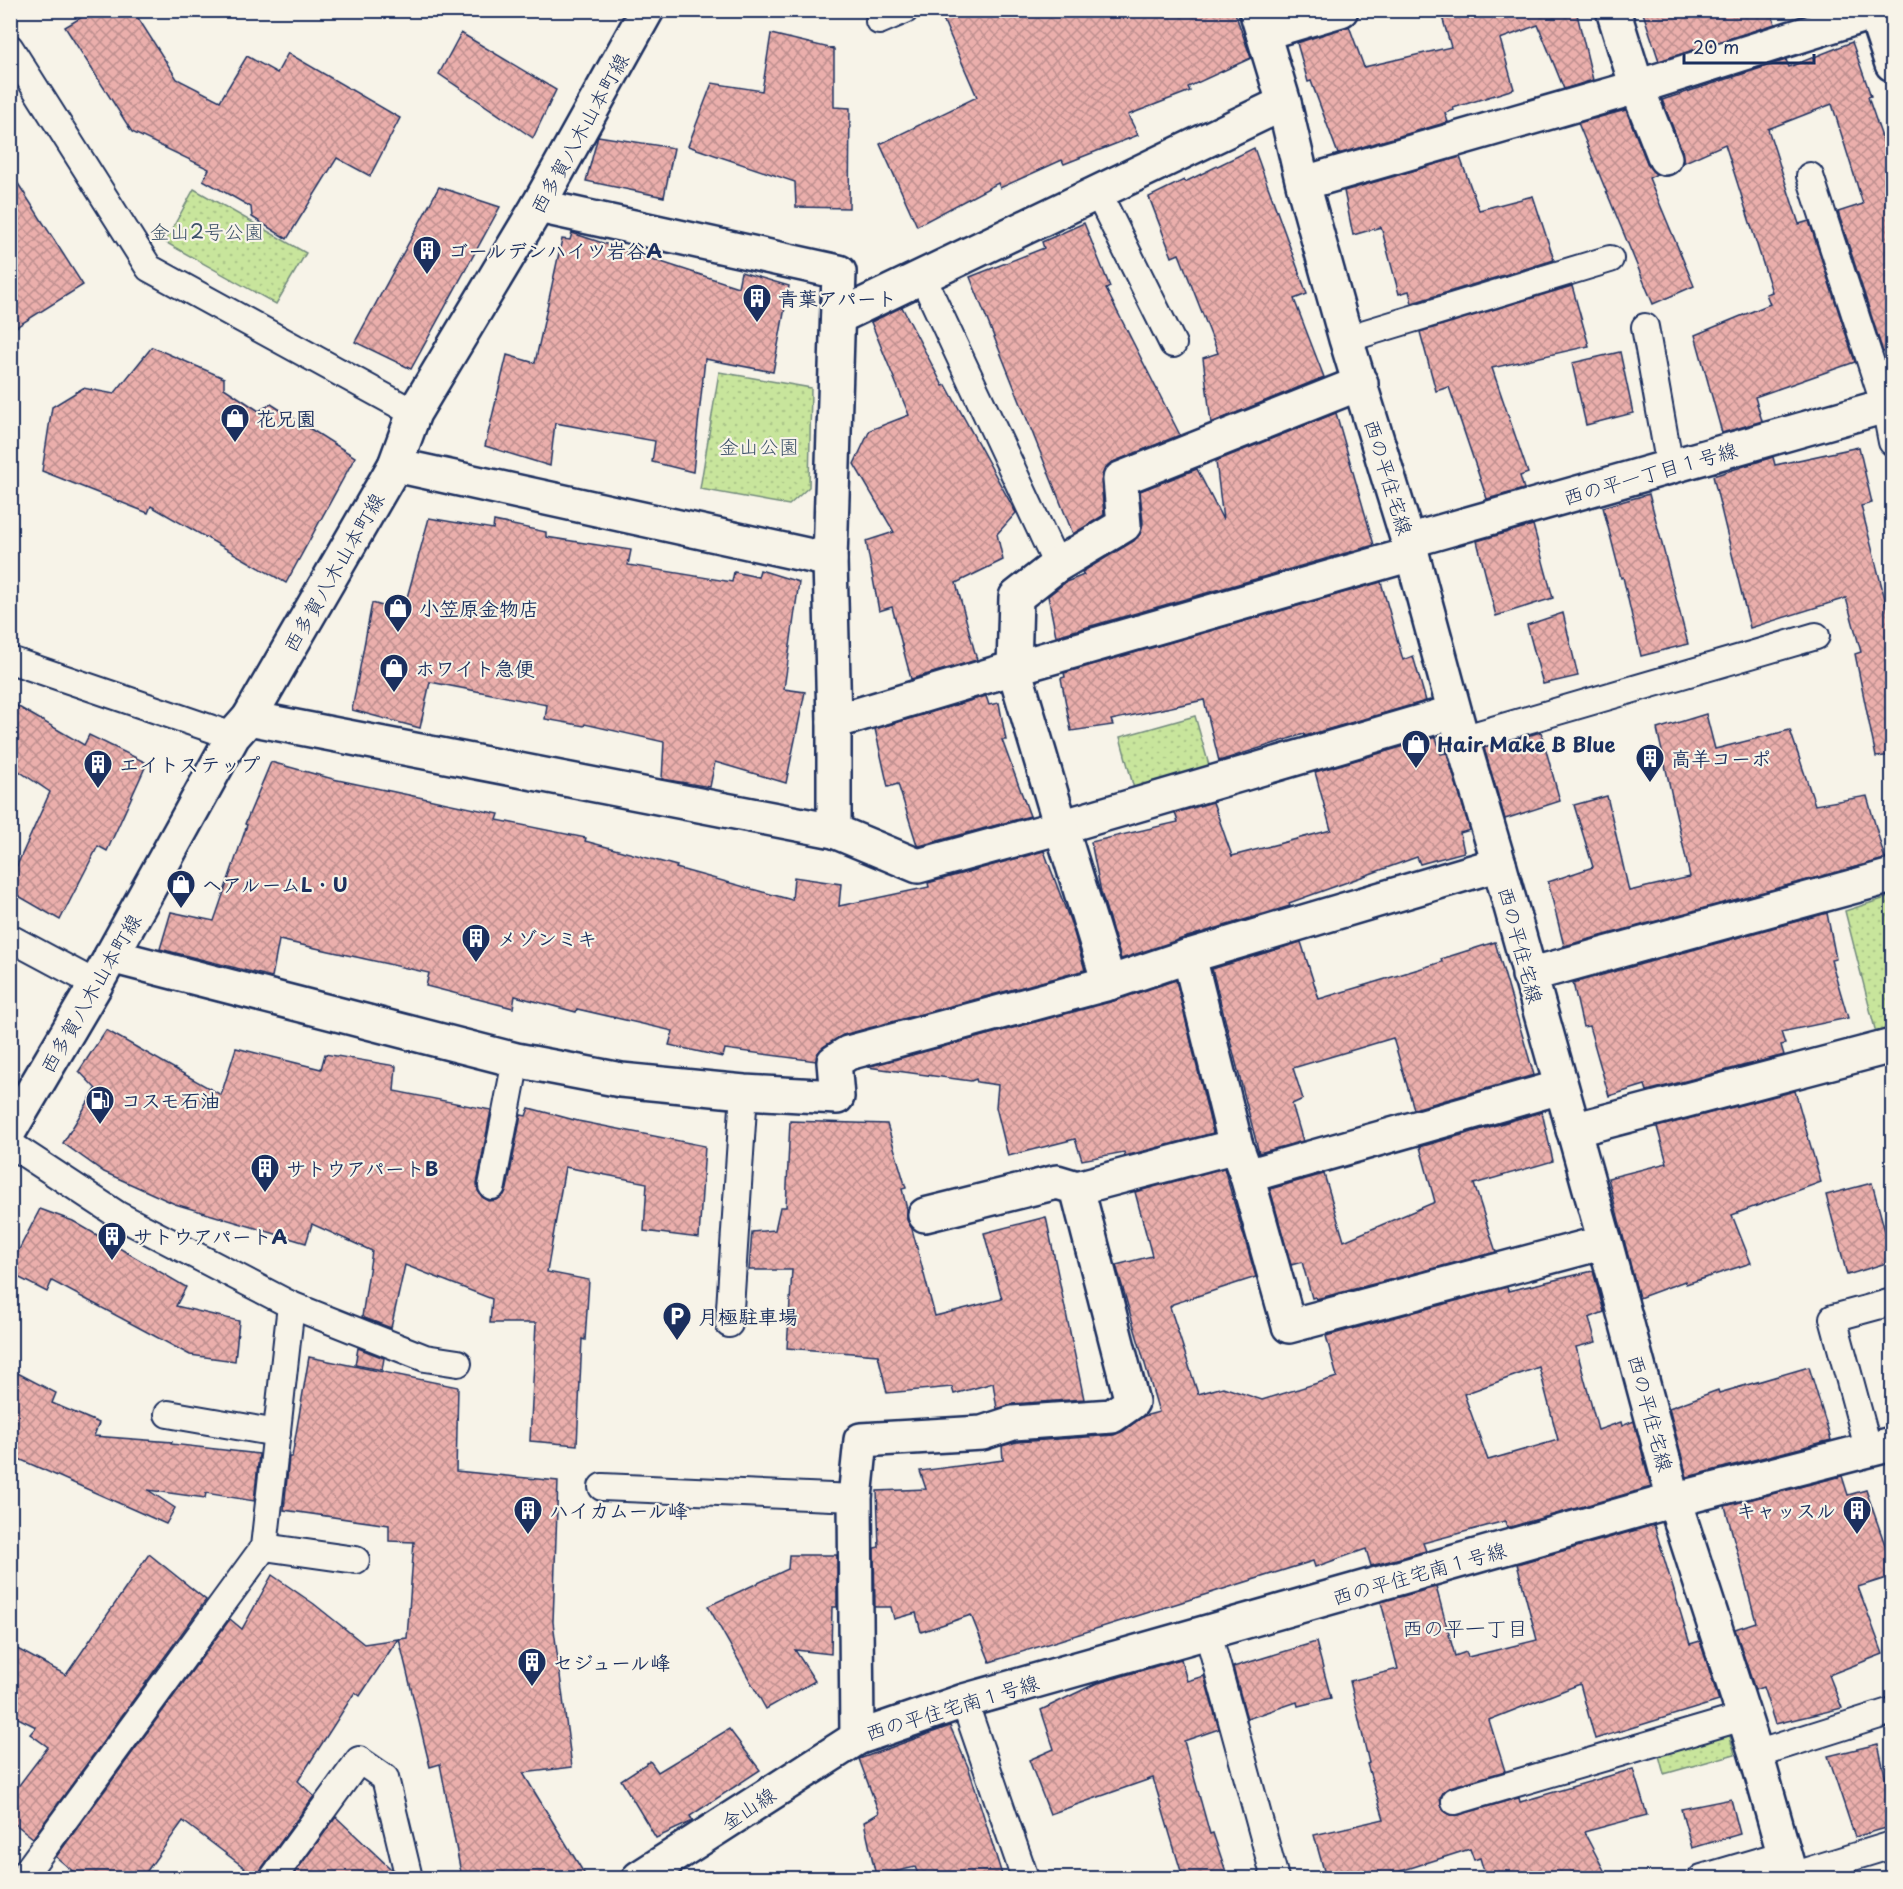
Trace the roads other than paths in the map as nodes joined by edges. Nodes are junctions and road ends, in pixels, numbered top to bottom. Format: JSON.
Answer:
{"nodes":[{"id":1,"x":647,"y":10,"type":"edge"},
{"id":2,"x":904,"y":10,"type":"edge"},
{"id":3,"x":1341,"y":10,"type":"edge"},
{"id":4,"x":1613,"y":10,"type":"edge"},
{"id":5,"x":1875,"y":11,"type":"edge"},
{"id":6,"x":879,"y":21,"type":"dead end"},
{"id":7,"x":1259,"y":22,"type":"edge"},
{"id":8,"x":10,"y":48,"type":"edge"},
{"id":9,"x":1893,"y":64,"type":"edge"},
{"id":10,"x":1637,"y":87,"type":"junction"},
{"id":11,"x":1284,"y":103,"type":"junction"},
{"id":12,"x":1665,"y":158,"type":"dead end"},
{"id":13,"x":1810,"y":176,"type":"dead end"},
{"id":14,"x":1304,"y":183,"type":"junction"},
{"id":15,"x":1098,"y":193,"type":"junction"},
{"id":16,"x":538,"y":207,"type":"junction"},
{"id":17,"x":1610,"y":259,"type":"dead end"},
{"id":18,"x":922,"y":276,"type":"junction"},
{"id":19,"x":838,"y":317,"type":"junction"},
{"id":20,"x":1645,"y":327,"type":"dead end"},
{"id":21,"x":1346,"y":339,"type":"junction"},
{"id":22,"x":1173,"y":344,"type":"dead end"},
{"id":23,"x":1361,"y":383,"type":"junction"},
{"id":24,"x":1889,"y":405,"type":"edge"},
{"id":25,"x":414,"y":413,"type":"junction"},
{"id":26,"x":1893,"y":442,"type":"edge"},
{"id":27,"x":394,"y":465,"type":"junction"},
{"id":28,"x":1670,"y":467,"type":"junction"},
{"id":29,"x":1410,"y":548,"type":"junction"},
{"id":30,"x":830,"y":560,"type":"junction"},
{"id":31,"x":1057,"y":565,"type":"junction"},
{"id":32,"x":1816,"y":636,"type":"dead end"},
{"id":33,"x":10,"y":660,"type":"edge"},
{"id":34,"x":1014,"y":668,"type":"junction"},
{"id":35,"x":834,"y":722,"type":"junction"},
{"id":36,"x":1458,"y":725,"type":"junction"},
{"id":37,"x":241,"y":727,"type":"junction"},
{"id":38,"x":1060,"y":827,"type":"junction"},
{"id":39,"x":834,"y":831,"type":"junction"},
{"id":40,"x":1499,"y":864,"type":"junction"},
{"id":41,"x":1893,"y":876,"type":"edge"},
{"id":42,"x":10,"y":938,"type":"edge"},
{"id":43,"x":1189,"y":956,"type":"junction"},
{"id":44,"x":103,"y":970,"type":"junction"},
{"id":45,"x":1529,"y":975,"type":"junction"},
{"id":46,"x":1109,"y":983,"type":"junction"},
{"id":47,"x":1893,"y":1046,"type":"edge"},
{"id":48,"x":516,"y":1060,"type":"junction"},
{"id":49,"x":1561,"y":1086,"type":"junction"},
{"id":50,"x":744,"y":1092,"type":"junction"},
{"id":51,"x":10,"y":1130,"type":"edge"},
{"id":52,"x":1574,"y":1130,"type":"junction"},
{"id":53,"x":10,"y":1144,"type":"edge"},
{"id":54,"x":1236,"y":1146,"type":"junction"},
{"id":55,"x":1247,"y":1176,"type":"junction"},
{"id":56,"x":492,"y":1185,"type":"dead end"},
{"id":57,"x":1077,"y":1188,"type":"junction"},
{"id":58,"x":925,"y":1215,"type":"dead end"},
{"id":59,"x":1605,"y":1242,"type":"junction"},
{"id":60,"x":1893,"y":1302,"type":"edge"},
{"id":61,"x":291,"y":1305,"type":"junction"},
{"id":62,"x":729,"y":1324,"type":"dead end"},
{"id":63,"x":458,"y":1363,"type":"dead end"},
{"id":64,"x":168,"y":1414,"type":"dead end"},
{"id":65,"x":276,"y":1433,"type":"junction"},
{"id":66,"x":1881,"y":1448,"type":"edge"},
{"id":67,"x":602,"y":1488,"type":"dead end"},
{"id":68,"x":855,"y":1498,"type":"junction"},
{"id":69,"x":1674,"y":1500,"type":"junction"},
{"id":70,"x":264,"y":1547,"type":"junction"},
{"id":71,"x":356,"y":1560,"type":"dead end"},
{"id":72,"x":1208,"y":1633,"type":"junction"},
{"id":73,"x":964,"y":1701,"type":"junction"},
{"id":74,"x":1893,"y":1712,"type":"edge"},
{"id":75,"x":1743,"y":1717,"type":"junction"},
{"id":76,"x":857,"y":1738,"type":"junction"},
{"id":77,"x":1756,"y":1754,"type":"junction"},
{"id":78,"x":1455,"y":1801,"type":"dead end"},
{"id":79,"x":1893,"y":1845,"type":"edge"},
{"id":80,"x":1789,"y":1870,"type":"edge"},
{"id":81,"x":22,"y":1878,"type":"edge"},
{"id":82,"x":273,"y":1878,"type":"edge"},
{"id":83,"x":409,"y":1878,"type":"edge"},
{"id":84,"x":639,"y":1878,"type":"edge"},
{"id":85,"x":1024,"y":1878,"type":"edge"},
{"id":86,"x":1275,"y":1878,"type":"edge"},
{"id":87,"x":1702,"y":1878,"type":"edge"}],
"edges":[{"from":1,"to":16,"type":"street","name":"西多賀八木山本町線"},
{"from":2,"to":6,"type":"lane"},
{"from":3,"to":7,"type":"street"},
{"from":4,"to":10,"type":"street"},
{"from":5,"to":9,"type":"street"},
{"from":5,"to":10,"type":"street"},
{"from":7,"to":11,"type":"street","name":"西の平住宅線"},
{"from":8,"to":25,"type":"lane"},
{"from":10,"to":12,"type":"street"},
{"from":10,"to":14,"type":"street"},
{"from":11,"to":14,"type":"street","name":"西の平住宅線"},
{"from":11,"to":15,"type":"street"},
{"from":13,"to":24,"type":"lane"},
{"from":14,"to":21,"type":"street","name":"西の平住宅線"},
{"from":15,"to":18,"type":"street"},
{"from":15,"to":22,"type":"lane"},
{"from":16,"to":19,"type":"street"},
{"from":16,"to":25,"type":"street","name":"西多賀八木山本町線"},
{"from":17,"to":21,"type":"lane"},
{"from":18,"to":19,"type":"street"},
{"from":18,"to":31,"type":"lane"},
{"from":19,"to":30,"type":"street"},
{"from":20,"to":28,"type":"lane"},
{"from":21,"to":23,"type":"street","name":"西の平住宅線"},
{"from":23,"to":29,"type":"street","name":"西の平住宅線"},
{"from":23,"to":31,"type":"street"},
{"from":24,"to":26,"type":"lane"},
{"from":24,"to":28,"type":"street","name":"西の平一丁目１号線"},
{"from":25,"to":27,"type":"street","name":"西多賀八木山本町線"},
{"from":27,"to":30,"type":"street"},
{"from":27,"to":37,"type":"street","name":"西多賀八木山本町線"},
{"from":28,"to":29,"type":"street","name":"西の平一丁目１号線"},
{"from":29,"to":34,"type":"street","name":"西の平一丁目１号線"},
{"from":29,"to":36,"type":"street","name":"西の平住宅線"},
{"from":30,"to":35,"type":"street"},
{"from":31,"to":34,"type":"street"},
{"from":32,"to":36,"type":"lane"},
{"from":33,"to":37,"type":"lane"},
{"from":34,"to":35,"type":"street","name":"西の平一丁目１号線"},
{"from":34,"to":38,"type":"street"},
{"from":35,"to":39,"type":"street"},
{"from":36,"to":38,"type":"street"},
{"from":36,"to":40,"type":"street","name":"西の平住宅線"},
{"from":37,"to":39,"type":"street"},
{"from":37,"to":44,"type":"street","name":"西多賀八木山本町線"},
{"from":38,"to":39,"type":"street"},
{"from":38,"to":46,"type":"street"},
{"from":40,"to":43,"type":"street"},
{"from":40,"to":45,"type":"street","name":"西の平住宅線"},
{"from":41,"to":45,"type":"street"},
{"from":42,"to":44,"type":"lane"},
{"from":43,"to":46,"type":"street"},
{"from":43,"to":54,"type":"street"},
{"from":44,"to":48,"type":"street"},
{"from":44,"to":51,"type":"street","name":"西多賀八木山本町線"},
{"from":45,"to":49,"type":"street","name":"西の平住宅線"},
{"from":46,"to":50,"type":"street"},
{"from":47,"to":52,"type":"street"},
{"from":48,"to":50,"type":"street"},
{"from":48,"to":56,"type":"lane"},
{"from":49,"to":52,"type":"street","name":"西の平住宅線"},
{"from":49,"to":55,"type":"street"},
{"from":50,"to":62,"type":"lane"},
{"from":52,"to":59,"type":"street","name":"西の平住宅線"},
{"from":53,"to":61,"type":"lane"},
{"from":54,"to":55,"type":"street"},
{"from":54,"to":57,"type":"street"},
{"from":55,"to":59,"type":"street"},
{"from":57,"to":58,"type":"street"},
{"from":57,"to":68,"type":"street","name":"西の平住宅南１号線"},
{"from":59,"to":69,"type":"street","name":"西の平住宅線"},
{"from":60,"to":66,"type":"lane"},
{"from":61,"to":63,"type":"lane"},
{"from":61,"to":65,"type":"lane"},
{"from":64,"to":65,"type":"lane"},
{"from":65,"to":70,"type":"lane"},
{"from":66,"to":69,"type":"street","name":"西の平住宅南１号線"},
{"from":67,"to":68,"type":"lane"},
{"from":68,"to":76,"type":"street","name":"西の平住宅南１号線"},
{"from":69,"to":72,"type":"street","name":"西の平住宅南１号線"},
{"from":69,"to":75,"type":"street","name":"西の平住宅線"},
{"from":70,"to":71,"type":"lane"},
{"from":70,"to":81,"type":"lane"},
{"from":72,"to":73,"type":"street","name":"西の平住宅南１号線"},
{"from":72,"to":86,"type":"lane"},
{"from":73,"to":76,"type":"street","name":"西の平住宅南１号線"},
{"from":73,"to":85,"type":"lane"},
{"from":74,"to":77,"type":"lane"},
{"from":75,"to":77,"type":"street","name":"西の平住宅線"},
{"from":75,"to":78,"type":"lane"},
{"from":76,"to":84,"type":"street","name":"金山線"},
{"from":77,"to":80,"type":"street","name":"西の平住宅線"},
{"from":79,"to":80,"type":"lane"},
{"from":80,"to":87,"type":"lane"},
{"from":82,"to":83,"type":"lane"}]}
